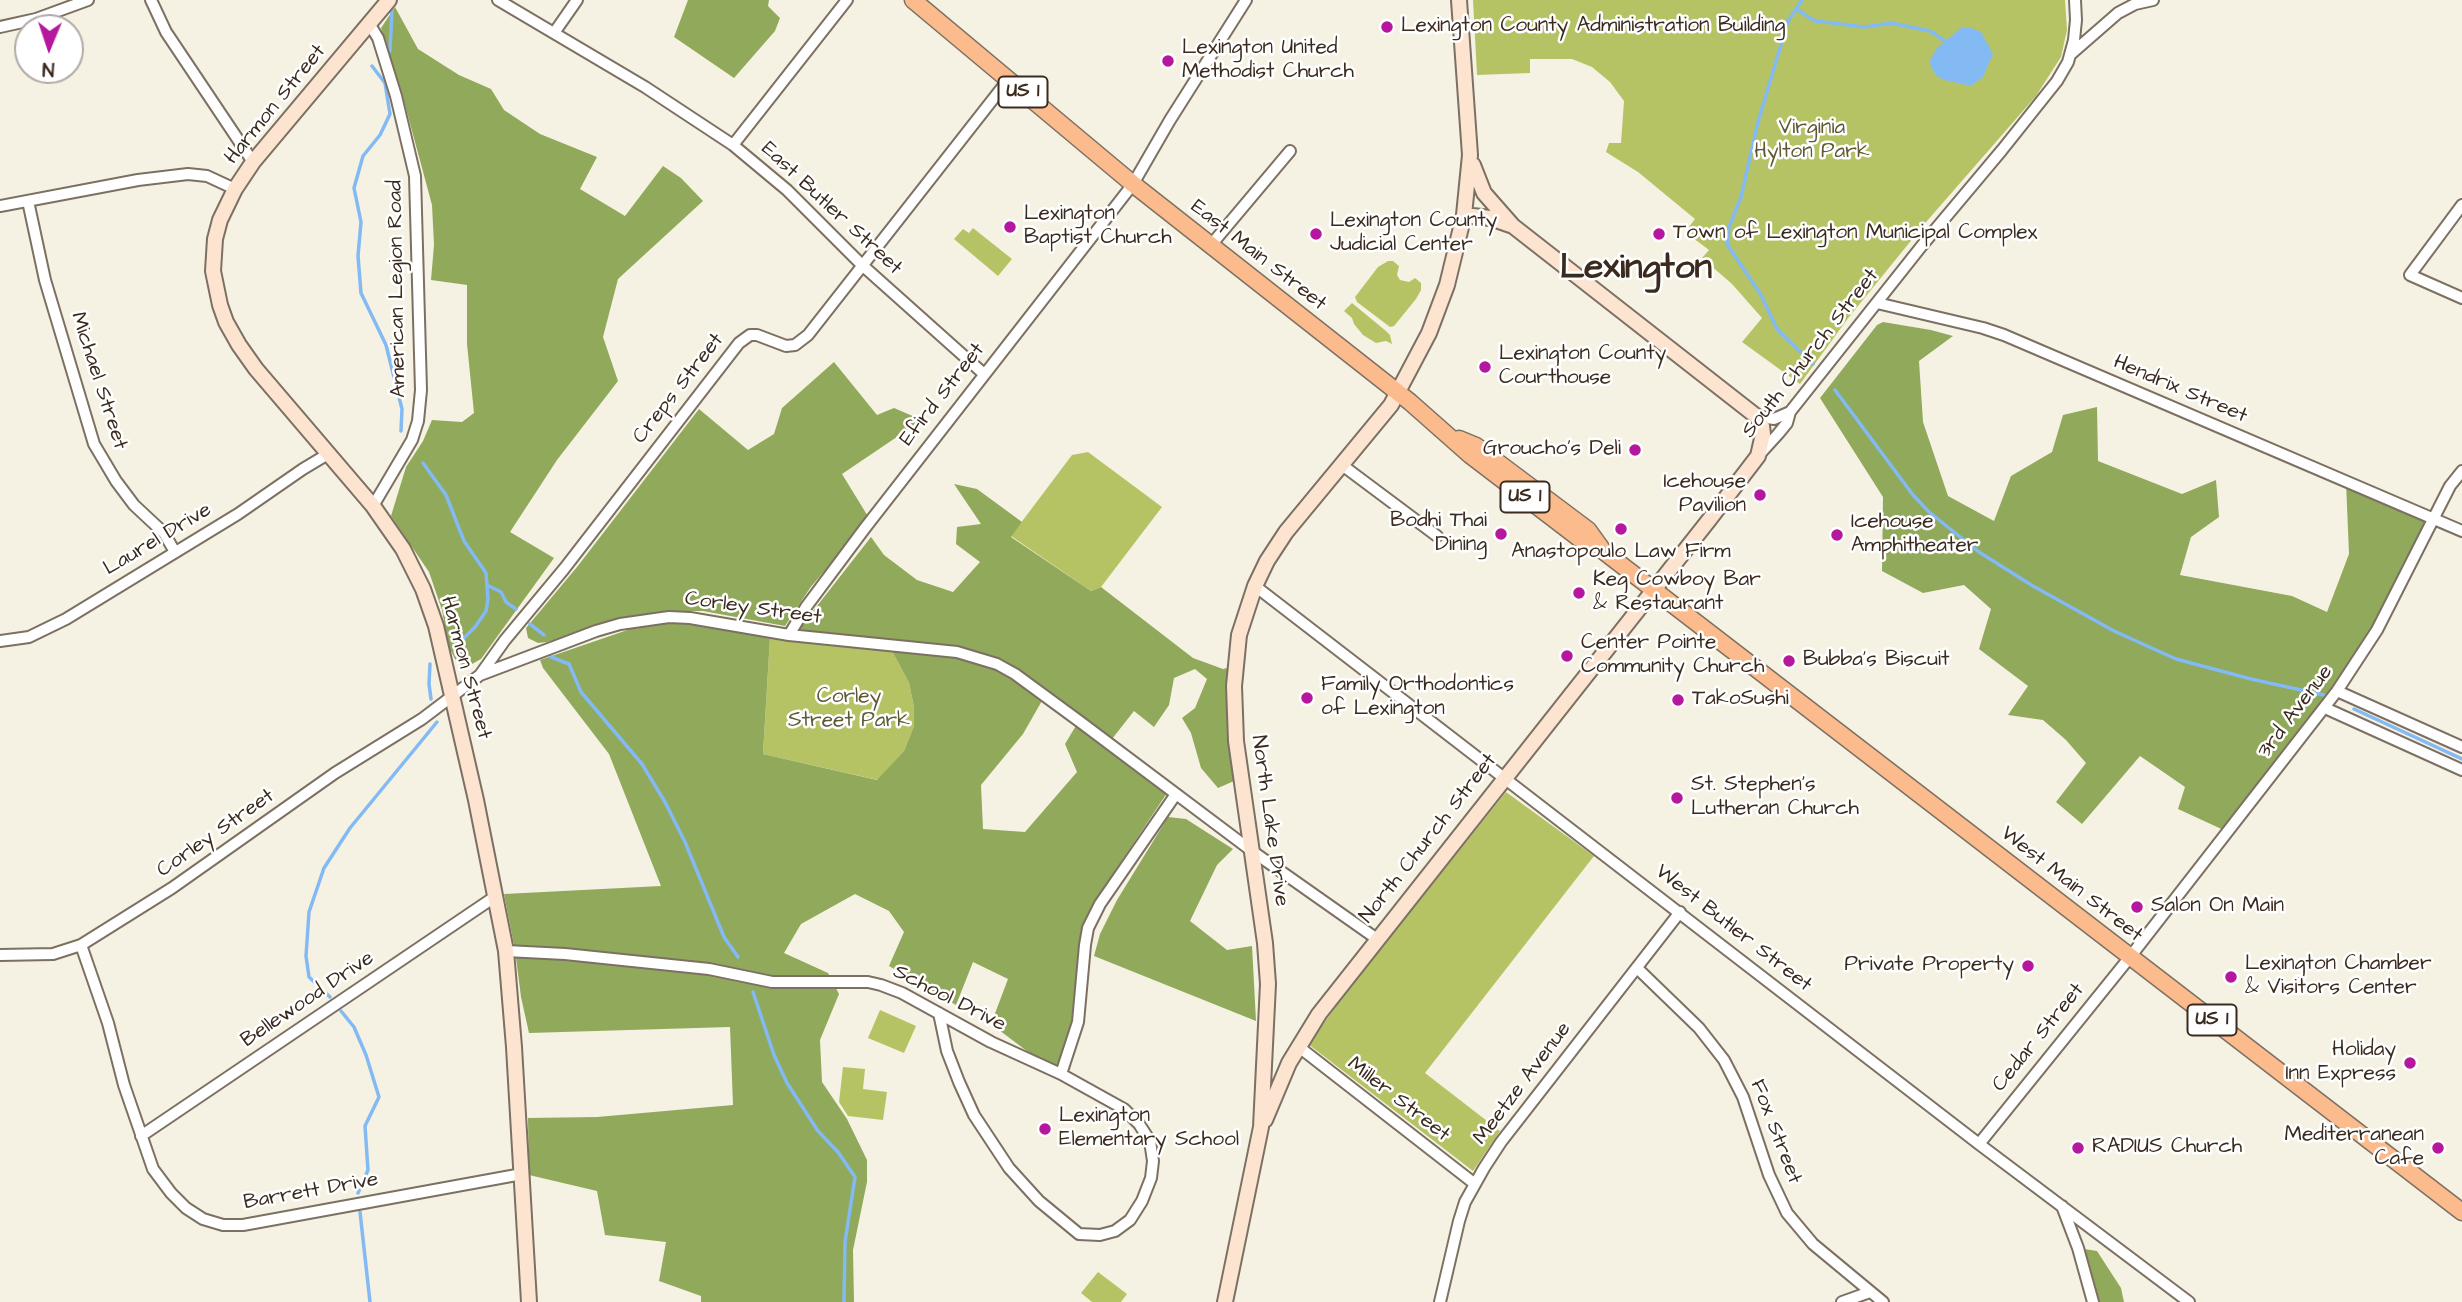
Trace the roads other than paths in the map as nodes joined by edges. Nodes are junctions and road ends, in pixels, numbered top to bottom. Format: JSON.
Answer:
{"nodes":[{"id":1,"x":88,"y":0,"type":"edge"},
{"id":2,"x":150,"y":0,"type":"edge"},
{"id":3,"x":389,"y":0,"type":"edge"},
{"id":4,"x":498,"y":0,"type":"edge"},
{"id":5,"x":577,"y":0,"type":"edge"},
{"id":6,"x":847,"y":0,"type":"edge"},
{"id":7,"x":913,"y":0,"type":"edge"},
{"id":8,"x":1246,"y":0,"type":"edge"},
{"id":9,"x":1459,"y":0,"type":"edge"},
{"id":10,"x":2075,"y":0,"type":"edge"},
{"id":11,"x":2153,"y":0,"type":"edge"},
{"id":12,"x":369,"y":25,"type":"junction"},
{"id":13,"x":0,"y":27,"type":"edge"},
{"id":14,"x":554,"y":33,"type":"junction"},
{"id":15,"x":2071,"y":54,"type":"junction"},
{"id":16,"x":1009,"y":80,"type":"junction"},
{"id":17,"x":733,"y":145,"type":"junction"},
{"id":18,"x":1290,"y":151,"type":"dead end"},
{"id":19,"x":1470,"y":155,"type":"junction"},
{"id":20,"x":253,"y":162,"type":"junction"},
{"id":21,"x":1133,"y":184,"type":"junction"},
{"id":22,"x":235,"y":189,"type":"junction"},
{"id":23,"x":28,"y":201,"type":"junction"},
{"id":24,"x":2462,"y":205,"type":"edge"},
{"id":25,"x":0,"y":206,"type":"edge"},
{"id":26,"x":1464,"y":215,"type":"junction"},
{"id":27,"x":1513,"y":226,"type":"junction"},
{"id":28,"x":1211,"y":245,"type":"junction"},
{"id":29,"x":862,"y":265,"type":"junction"},
{"id":30,"x":2462,"y":299,"type":"edge"},
{"id":31,"x":1877,"y":303,"type":"junction"},
{"id":32,"x":984,"y":374,"type":"junction"},
{"id":33,"x":1399,"y":393,"type":"junction"},
{"id":34,"x":1790,"y":412,"type":"junction"},
{"id":35,"x":1756,"y":416,"type":"junction"},
{"id":36,"x":328,"y":454,"type":"junction"},
{"id":37,"x":1758,"y":456,"type":"junction"},
{"id":38,"x":1342,"y":465,"type":"junction"},
{"id":39,"x":2462,"y":471,"type":"edge"},
{"id":40,"x":373,"y":506,"type":"junction"},
{"id":41,"x":2433,"y":520,"type":"junction"},
{"id":42,"x":2462,"y":531,"type":"edge"},
{"id":43,"x":1437,"y":536,"type":"dead end"},
{"id":44,"x":174,"y":552,"type":"junction"},
{"id":45,"x":1255,"y":586,"type":"junction"},
{"id":46,"x":1654,"y":591,"type":"junction"},
{"id":47,"x":789,"y":635,"type":"junction"},
{"id":48,"x":0,"y":640,"type":"edge"},
{"id":49,"x":480,"y":676,"type":"junction"},
{"id":50,"x":2337,"y":691,"type":"junction"},
{"id":51,"x":454,"y":696,"type":"junction"},
{"id":52,"x":2325,"y":708,"type":"junction"},
{"id":53,"x":2462,"y":747,"type":"edge"},
{"id":54,"x":2462,"y":770,"type":"edge"},
{"id":55,"x":1503,"y":778,"type":"junction"},
{"id":56,"x":1176,"y":794,"type":"junction"},
{"id":57,"x":1252,"y":850,"type":"junction"},
{"id":58,"x":496,"y":895,"type":"junction"},
{"id":59,"x":1680,"y":912,"type":"junction"},
{"id":60,"x":1377,"y":939,"type":"junction"},
{"id":61,"x":81,"y":945,"type":"junction"},
{"id":62,"x":506,"y":951,"type":"junction"},
{"id":63,"x":0,"y":955,"type":"edge"},
{"id":64,"x":2130,"y":957,"type":"junction"},
{"id":65,"x":1637,"y":968,"type":"junction"},
{"id":66,"x":939,"y":1013,"type":"junction"},
{"id":67,"x":1298,"y":1047,"type":"junction"},
{"id":68,"x":1061,"y":1074,"type":"junction"},
{"id":69,"x":1261,"y":1127,"type":"junction"},
{"id":70,"x":141,"y":1136,"type":"junction"},
{"id":71,"x":1979,"y":1144,"type":"junction"},
{"id":72,"x":522,"y":1174,"type":"junction"},
{"id":73,"x":1475,"y":1184,"type":"junction"},
{"id":74,"x":2062,"y":1206,"type":"junction"},
{"id":75,"x":2462,"y":1212,"type":"edge"},
{"id":76,"x":1870,"y":1293,"type":"junction"},
{"id":77,"x":529,"y":1302,"type":"edge"},
{"id":78,"x":1225,"y":1302,"type":"edge"},
{"id":79,"x":1440,"y":1302,"type":"edge"},
{"id":80,"x":1842,"y":1302,"type":"edge"},
{"id":81,"x":1884,"y":1302,"type":"edge"},
{"id":82,"x":2093,"y":1302,"type":"edge"},
{"id":83,"x":2189,"y":1302,"type":"edge"}],
"edges":[{"from":1,"to":13,"type":"street"},
{"from":2,"to":20,"type":"street"},
{"from":3,"to":12,"type":"main road","name":"Harmon Street"},
{"from":4,"to":14,"type":"street","name":"East Butler Street"},
{"from":5,"to":14,"type":"street"},
{"from":6,"to":17,"type":"street"},
{"from":7,"to":16,"type":"main road","name":"East Main Street","number":"US 1"},
{"from":8,"to":21,"type":"street","name":"Efird Street"},
{"from":9,"to":19,"type":"main road"},
{"from":10,"to":15,"type":"street","name":"South Church Street"},
{"from":11,"to":15,"type":"street"},
{"from":12,"to":20,"type":"main road","name":"Harmon Street"},
{"from":12,"to":40,"type":"street","name":"American Legion Road"},
{"from":14,"to":17,"type":"street","name":"East Butler Street"},
{"from":15,"to":31,"type":"street","name":"South Church Street"},
{"from":16,"to":21,"type":"main road","name":"East Main Street","number":"US 1"},
{"from":16,"to":29,"type":"street","name":"Creps Street"},
{"from":17,"to":29,"type":"street","name":"East Butler Street"},
{"from":18,"to":28,"type":"street"},
{"from":19,"to":26,"type":"main road","name":"North Lake Drive"},
{"from":19,"to":27,"type":"main road"},
{"from":20,"to":22,"type":"main road","name":"Harmon Street"},
{"from":21,"to":28,"type":"main road","name":"East Main Street","number":"US 1"},
{"from":21,"to":32,"type":"street","name":"Efird Street"},
{"from":22,"to":23,"type":"street"},
{"from":22,"to":36,"type":"main road","name":"Harmon Street"},
{"from":23,"to":25,"type":"street"},
{"from":23,"to":44,"type":"street","name":"Michael Street"},
{"from":24,"to":30,"type":"street"},
{"from":26,"to":27,"type":"main road"},
{"from":26,"to":33,"type":"main road","name":"North Lake Drive"},
{"from":27,"to":35,"type":"main road"},
{"from":28,"to":33,"type":"main road","name":"East Main Street","number":"US 1"},
{"from":29,"to":32,"type":"street","name":"East Butler Street"},
{"from":29,"to":49,"type":"street","name":"Creps Street"},
{"from":31,"to":34,"type":"street","name":"South Church Street"},
{"from":31,"to":41,"type":"street","name":"Hendrix Street"},
{"from":32,"to":47,"type":"street","name":"Efird Street"},
{"from":33,"to":38,"type":"main road","name":"North Lake Drive"},
{"from":33,"to":46,"type":"main road","name":"East Main Street","number":"US 1"},
{"from":34,"to":35,"type":"street"},
{"from":34,"to":37,"type":"street","name":"South Church Street"},
{"from":35,"to":37,"type":"main road"},
{"from":36,"to":40,"type":"main road","name":"Harmon Street"},
{"from":36,"to":44,"type":"street","name":"Laurel Drive"},
{"from":37,"to":46,"type":"main road","name":"South Church Street"},
{"from":38,"to":43,"type":"street"},
{"from":38,"to":45,"type":"main road","name":"North Lake Drive"},
{"from":39,"to":41,"type":"street","name":"3rd Avenue"},
{"from":40,"to":51,"type":"main road","name":"Harmon Street"},
{"from":41,"to":42,"type":"street","name":"Hendrix Street"},
{"from":41,"to":50,"type":"street","name":"3rd Avenue"},
{"from":44,"to":48,"type":"street","name":"Laurel Drive"},
{"from":45,"to":55,"type":"street","name":"West Butler Street"},
{"from":45,"to":57,"type":"main road","name":"North Lake Drive"},
{"from":46,"to":55,"type":"main road","name":"North Church Street"},
{"from":46,"to":64,"type":"main road","name":"West Main Street","number":"US 1"},
{"from":47,"to":49,"type":"street","name":"Corley Street"},
{"from":47,"to":56,"type":"street","name":"Corley Street"},
{"from":49,"to":51,"type":"street","name":"Corley Street"},
{"from":50,"to":52,"type":"street","name":"3rd Avenue"},
{"from":50,"to":53,"type":"street"},
{"from":51,"to":58,"type":"main road","name":"Harmon Street"},
{"from":51,"to":61,"type":"street","name":"Corley Street"},
{"from":52,"to":54,"type":"street"},
{"from":52,"to":64,"type":"street","name":"3rd Avenue"},
{"from":55,"to":59,"type":"street","name":"West Butler Street"},
{"from":55,"to":60,"type":"main road","name":"North Church Street"},
{"from":56,"to":57,"type":"street","name":"Corley Street"},
{"from":56,"to":68,"type":"street"},
{"from":57,"to":60,"type":"street","name":"Corley Street"},
{"from":57,"to":69,"type":"main road","name":"North Lake Drive"},
{"from":58,"to":62,"type":"main road","name":"Harmon Street"},
{"from":58,"to":70,"type":"street","name":"Bellewood Drive"},
{"from":59,"to":65,"type":"street","name":"Meetze Avenue"},
{"from":59,"to":71,"type":"street","name":"West Butler Street"},
{"from":60,"to":67,"type":"main road","name":"North Church Street"},
{"from":61,"to":63,"type":"street","name":"Corley Street"},
{"from":61,"to":70,"type":"street","name":"Barrett Drive"},
{"from":62,"to":66,"type":"street","name":"School Drive"},
{"from":62,"to":72,"type":"main road","name":"Harmon Street"},
{"from":64,"to":71,"type":"street","name":"Cedar Street"},
{"from":64,"to":75,"type":"main road","name":"West Main Street","number":"US 1"},
{"from":65,"to":73,"type":"street","name":"Meetze Avenue"},
{"from":65,"to":76,"type":"street","name":"Fox Street"},
{"from":66,"to":68,"type":"street","name":"School Drive"},
{"from":66,"to":68,"type":"street","name":"School Drive"},
{"from":67,"to":69,"type":"main road","name":"North Church Street"},
{"from":67,"to":73,"type":"street","name":"Miller Street"},
{"from":69,"to":78,"type":"main road","name":"North Lake Drive"},
{"from":70,"to":72,"type":"street","name":"Barrett Drive"},
{"from":71,"to":74,"type":"street","name":"West Butler Street"},
{"from":72,"to":77,"type":"main road","name":"Harmon Street"},
{"from":73,"to":79,"type":"street","name":"Meetze Avenue"},
{"from":74,"to":82,"type":"street"},
{"from":74,"to":83,"type":"street","name":"West Butler Street"},
{"from":76,"to":80,"type":"street"},
{"from":76,"to":81,"type":"street","name":"Fox Street"}]}
